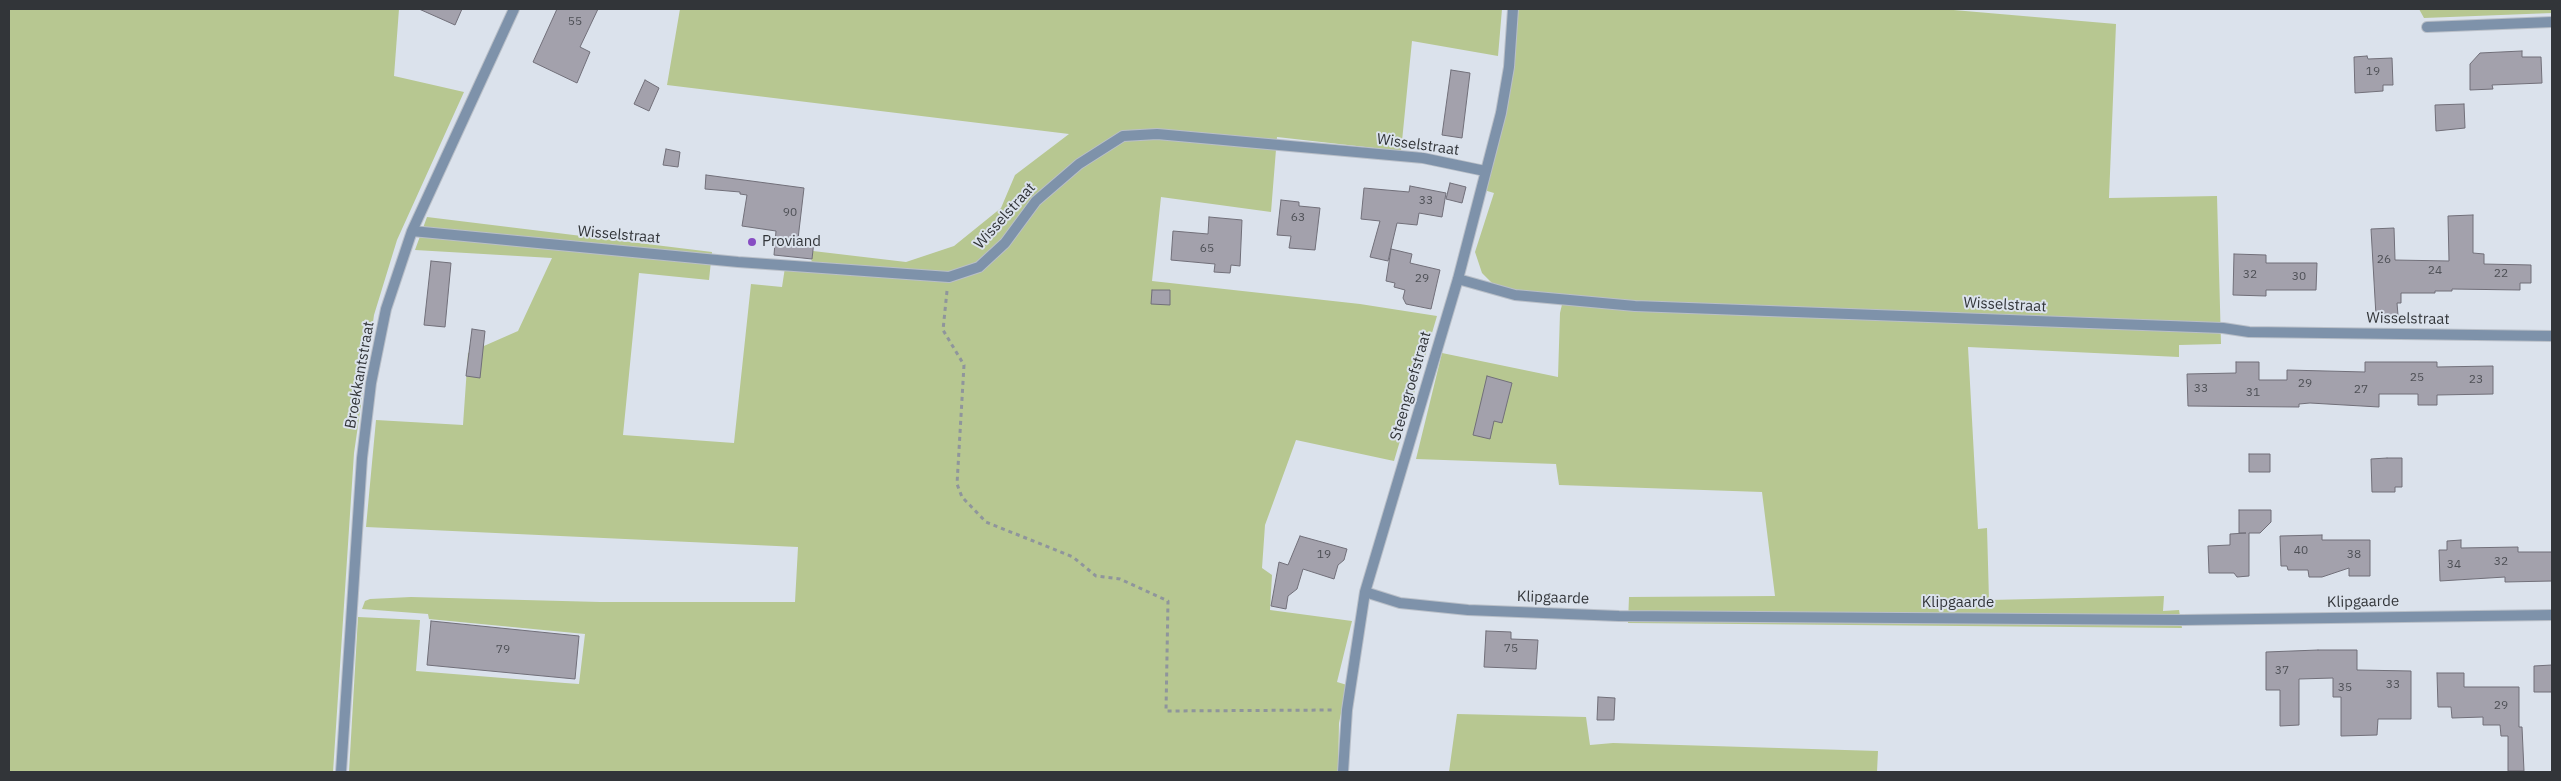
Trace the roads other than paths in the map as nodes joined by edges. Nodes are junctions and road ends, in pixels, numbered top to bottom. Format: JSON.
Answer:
{"nodes":[{"id":1,"x":514,"y":9,"type":"edge"},
{"id":2,"x":1513,"y":9,"type":"edge"},
{"id":3,"x":2552,"y":22,"type":"edge"},
{"id":4,"x":2427,"y":27,"type":"dead end"},
{"id":5,"x":1485,"y":171,"type":"junction"},
{"id":6,"x":412,"y":230,"type":"junction"},
{"id":7,"x":1458,"y":279,"type":"junction"},
{"id":8,"x":2552,"y":336,"type":"edge"},
{"id":9,"x":1365,"y":592,"type":"junction"},
{"id":10,"x":2552,"y":615,"type":"edge"},
{"id":11,"x":341,"y":772,"type":"edge"},
{"id":12,"x":1343,"y":772,"type":"edge"}],
"edges":[{"from":1,"to":6,"type":"street","name":"Broekkantstraat"},
{"from":2,"to":5,"type":"street","name":"Steengroefstraat"},
{"from":3,"to":4,"type":"street"},
{"from":5,"to":6,"type":"street","name":"Wisselstraat"},
{"from":5,"to":7,"type":"street","name":"Steengroefstraat"},
{"from":6,"to":11,"type":"street","name":"Broekkantstraat"},
{"from":7,"to":8,"type":"street","name":"Wisselstraat"},
{"from":7,"to":9,"type":"street","name":"Steengroefstraat"},
{"from":9,"to":10,"type":"street","name":"Klipgaarde"},
{"from":9,"to":12,"type":"street","name":"Steengroefstraat"}]}
